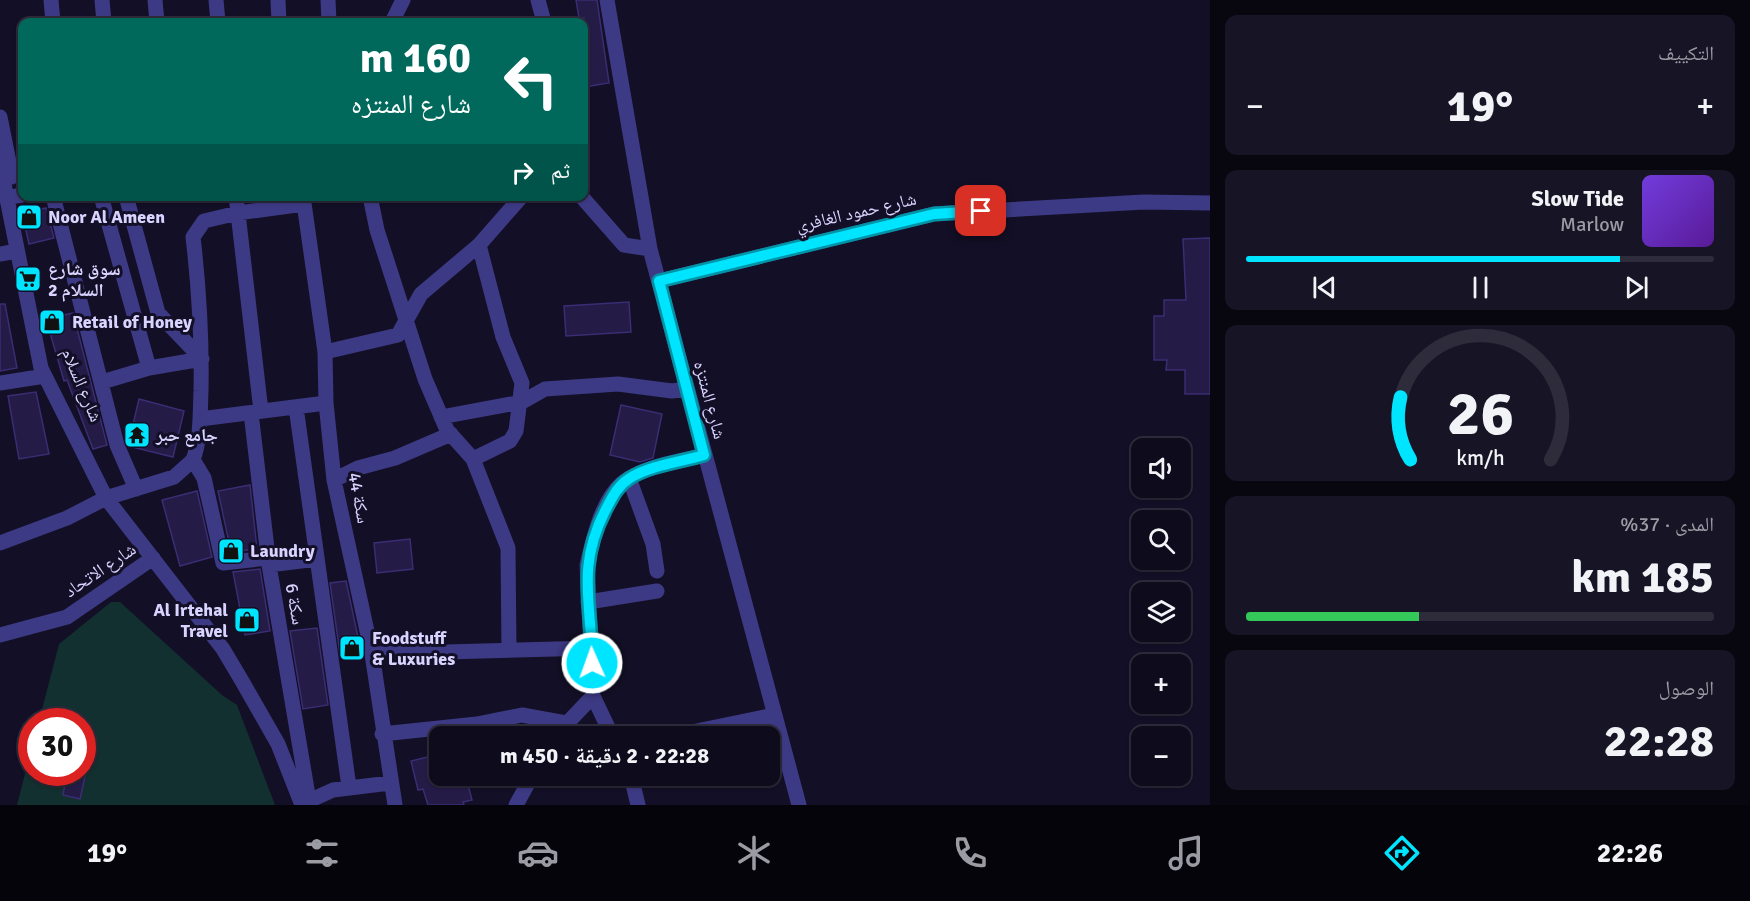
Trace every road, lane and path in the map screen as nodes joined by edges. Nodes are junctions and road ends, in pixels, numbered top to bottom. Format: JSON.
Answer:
{"nodes":[{"id":1,"x":51,"y":0,"type":"edge"},
{"id":2,"x":102,"y":0,"type":"edge"},
{"id":3,"x":155,"y":0,"type":"edge"},
{"id":4,"x":216,"y":0,"type":"edge"},
{"id":5,"x":278,"y":0,"type":"edge"},
{"id":6,"x":328,"y":0,"type":"edge"},
{"id":7,"x":403,"y":0,"type":"edge"},
{"id":8,"x":538,"y":0,"type":"edge"},
{"id":9,"x":607,"y":0,"type":"edge"},
{"id":10,"x":53,"y":18,"type":"edge"},
{"id":11,"x":104,"y":18,"type":"edge"},
{"id":12,"x":157,"y":18,"type":"edge"},
{"id":13,"x":218,"y":18,"type":"edge"},
{"id":14,"x":279,"y":18,"type":"edge"},
{"id":15,"x":329,"y":18,"type":"edge"},
{"id":16,"x":394,"y":18,"type":"edge"},
{"id":17,"x":542,"y":18,"type":"edge"},
{"id":18,"x":0,"y":117,"type":"edge"},
{"id":19,"x":0,"y":164,"type":"edge"},
{"id":20,"x":18,"y":192,"type":"edge"},
{"id":21,"x":20,"y":201,"type":"edge"},
{"id":22,"x":54,"y":201,"type":"edge"},
{"id":23,"x":102,"y":201,"type":"edge"},
{"id":24,"x":127,"y":201,"type":"edge"},
{"id":25,"x":237,"y":201,"type":"edge"},
{"id":26,"x":299,"y":201,"type":"edge"},
{"id":27,"x":304,"y":201,"type":"edge"},
{"id":28,"x":371,"y":201,"type":"edge"},
{"id":29,"x":518,"y":201,"type":"edge"},
{"id":30,"x":585,"y":201,"type":"edge"},
{"id":31,"x":1210,"y":203,"type":"edge"},
{"id":32,"x":238,"y":213,"type":"junction"},
{"id":33,"x":479,"y":245,"type":"junction"},
{"id":34,"x":650,"y":249,"type":"junction"},
{"id":35,"x":17,"y":251,"type":"junction"},
{"id":36,"x":0,"y":254,"type":"edge"},
{"id":37,"x":659,"y":281,"type":"junction"},
{"id":38,"x":407,"y":322,"type":"junction"},
{"id":39,"x":325,"y":352,"type":"junction"},
{"id":40,"x":202,"y":359,"type":"junction"},
{"id":41,"x":149,"y":368,"type":"junction"},
{"id":42,"x":45,"y":376,"type":"junction"},
{"id":43,"x":102,"y":382,"type":"junction"},
{"id":44,"x":0,"y":383,"type":"edge"},
{"id":45,"x":686,"y":389,"type":"junction"},
{"id":46,"x":522,"y":402,"type":"junction"},
{"id":47,"x":326,"y":404,"type":"junction"},
{"id":48,"x":296,"y":407,"type":"junction"},
{"id":49,"x":256,"y":412,"type":"junction"},
{"id":50,"x":441,"y":417,"type":"junction"},
{"id":51,"x":200,"y":419,"type":"junction"},
{"id":52,"x":451,"y":434,"type":"junction"},
{"id":53,"x":704,"y":455,"type":"junction"},
{"id":54,"x":473,"y":459,"type":"junction"},
{"id":55,"x":193,"y":460,"type":"junction"},
{"id":56,"x":630,"y":478,"type":"junction"},
{"id":57,"x":334,"y":480,"type":"junction"},
{"id":58,"x":136,"y":489,"type":"junction"},
{"id":59,"x":110,"y":497,"type":"junction"},
{"id":60,"x":0,"y":543,"type":"edge"},
{"id":61,"x":153,"y":558,"type":"junction"},
{"id":62,"x":317,"y":559,"type":"junction"},
{"id":63,"x":268,"y":561,"type":"junction"},
{"id":64,"x":657,"y":571,"type":"dead end"},
{"id":65,"x":657,"y":591,"type":"dead end"},
{"id":66,"x":588,"y":602,"type":"junction"},
{"id":67,"x":0,"y":634,"type":"edge"},
{"id":68,"x":592,"y":648,"type":"junction"},
{"id":69,"x":509,"y":650,"type":"junction"},
{"id":70,"x":372,"y":654,"type":"junction"},
{"id":71,"x":593,"y":696,"type":"junction"},
{"id":72,"x":774,"y":715,"type":"junction"},
{"id":73,"x":566,"y":723,"type":"junction"},
{"id":74,"x":563,"y":726,"type":"edge"},
{"id":75,"x":607,"y":726,"type":"edge"},
{"id":76,"x":721,"y":726,"type":"edge"},
{"id":77,"x":382,"y":734,"type":"junction"},
{"id":78,"x":390,"y":783,"type":"junction"},
{"id":79,"x":526,"y":786,"type":"edge"},
{"id":80,"x":633,"y":786,"type":"edge"},
{"id":81,"x":348,"y":787,"type":"junction"},
{"id":82,"x":304,"y":803,"type":"edge"},
{"id":83,"x":395,"y":805,"type":"edge"},
{"id":84,"x":516,"y":805,"type":"edge"},
{"id":85,"x":638,"y":805,"type":"edge"},
{"id":86,"x":799,"y":805,"type":"edge"}],
"edges":[{"from":1,"to":10,"type":"street"},
{"from":2,"to":11,"type":"street"},
{"from":3,"to":12,"type":"street"},
{"from":4,"to":13,"type":"street"},
{"from":5,"to":14,"type":"street"},
{"from":6,"to":15,"type":"street"},
{"from":7,"to":16,"type":"street"},
{"from":8,"to":17,"type":"street"},
{"from":9,"to":34,"type":"street","name":"شارع المنتزه"},
{"from":18,"to":20,"type":"street","name":"شارع السلام"},
{"from":19,"to":35,"type":"street","name":"شارع السلام"},
{"from":21,"to":59,"type":"street","name":"شارع السلام"},
{"from":22,"to":43,"type":"street"},
{"from":23,"to":41,"type":"street"},
{"from":24,"to":40,"type":"street"},
{"from":25,"to":32,"type":"street","name":"سكة 6"},
{"from":26,"to":32,"type":"street"},
{"from":27,"to":39,"type":"street","name":"سكة 44"},
{"from":28,"to":38,"type":"street"},
{"from":29,"to":33,"type":"street"},
{"from":30,"to":34,"type":"street"},
{"from":31,"to":37,"type":"street","name":"شارع حمود الغافري"},
{"from":32,"to":40,"type":"street"},
{"from":32,"to":49,"type":"street","name":"سكة 6"},
{"from":33,"to":38,"type":"street"},
{"from":33,"to":46,"type":"street"},
{"from":34,"to":37,"type":"street","name":"شارع المنتزه"},
{"from":35,"to":36,"type":"street"},
{"from":35,"to":42,"type":"street","name":"شارع السلام"},
{"from":37,"to":45,"type":"street","name":"شارع المنتزه"},
{"from":38,"to":39,"type":"street"},
{"from":38,"to":50,"type":"street"},
{"from":39,"to":47,"type":"street","name":"سكة 44"},
{"from":40,"to":41,"type":"street"},
{"from":40,"to":51,"type":"street"},
{"from":41,"to":43,"type":"street"},
{"from":42,"to":44,"type":"street"},
{"from":42,"to":59,"type":"street","name":"شارع السلام"},
{"from":43,"to":58,"type":"street"},
{"from":45,"to":46,"type":"street"},
{"from":45,"to":53,"type":"street","name":"شارع المنتزه"},
{"from":46,"to":50,"type":"street"},
{"from":46,"to":54,"type":"street"},
{"from":47,"to":48,"type":"street"},
{"from":47,"to":57,"type":"street","name":"سكة 44"},
{"from":48,"to":49,"type":"street"},
{"from":48,"to":62,"type":"street"},
{"from":49,"to":51,"type":"street"},
{"from":49,"to":63,"type":"street","name":"سكة 6"},
{"from":50,"to":52,"type":"street"},
{"from":51,"to":55,"type":"street"},
{"from":52,"to":54,"type":"street"},
{"from":52,"to":57,"type":"street"},
{"from":53,"to":56,"type":"street"},
{"from":53,"to":72,"type":"street","name":"شارع المنتزه"},
{"from":54,"to":69,"type":"street"},
{"from":55,"to":58,"type":"street"},
{"from":55,"to":63,"type":"street"},
{"from":56,"to":64,"type":"street"},
{"from":56,"to":66,"type":"street"},
{"from":57,"to":70,"type":"street","name":"سكة 44"},
{"from":58,"to":59,"type":"street"},
{"from":59,"to":60,"type":"street"},
{"from":59,"to":61,"type":"street","name":"شارع السلام"},
{"from":61,"to":67,"type":"street","name":"شارع الاتحاد"},
{"from":61,"to":82,"type":"street","name":"شارع السلام"},
{"from":62,"to":63,"type":"street"},
{"from":62,"to":81,"type":"street"},
{"from":63,"to":82,"type":"street","name":"سكة 6"},
{"from":65,"to":66,"type":"street"},
{"from":66,"to":68,"type":"street"},
{"from":68,"to":69,"type":"street"},
{"from":68,"to":71,"type":"street"},
{"from":69,"to":70,"type":"street"},
{"from":70,"to":77,"type":"street","name":"سكة 44"},
{"from":71,"to":73,"type":"street"},
{"from":71,"to":75,"type":"street"},
{"from":72,"to":76,"type":"street"},
{"from":72,"to":86,"type":"street","name":"شارع المنتزه"},
{"from":73,"to":74,"type":"street"},
{"from":73,"to":77,"type":"street"},
{"from":77,"to":78,"type":"street","name":"سكة 44"},
{"from":78,"to":81,"type":"street"},
{"from":78,"to":83,"type":"street","name":"سكة 44"},
{"from":79,"to":84,"type":"street"},
{"from":80,"to":85,"type":"street"},
{"from":81,"to":82,"type":"street"}]}
